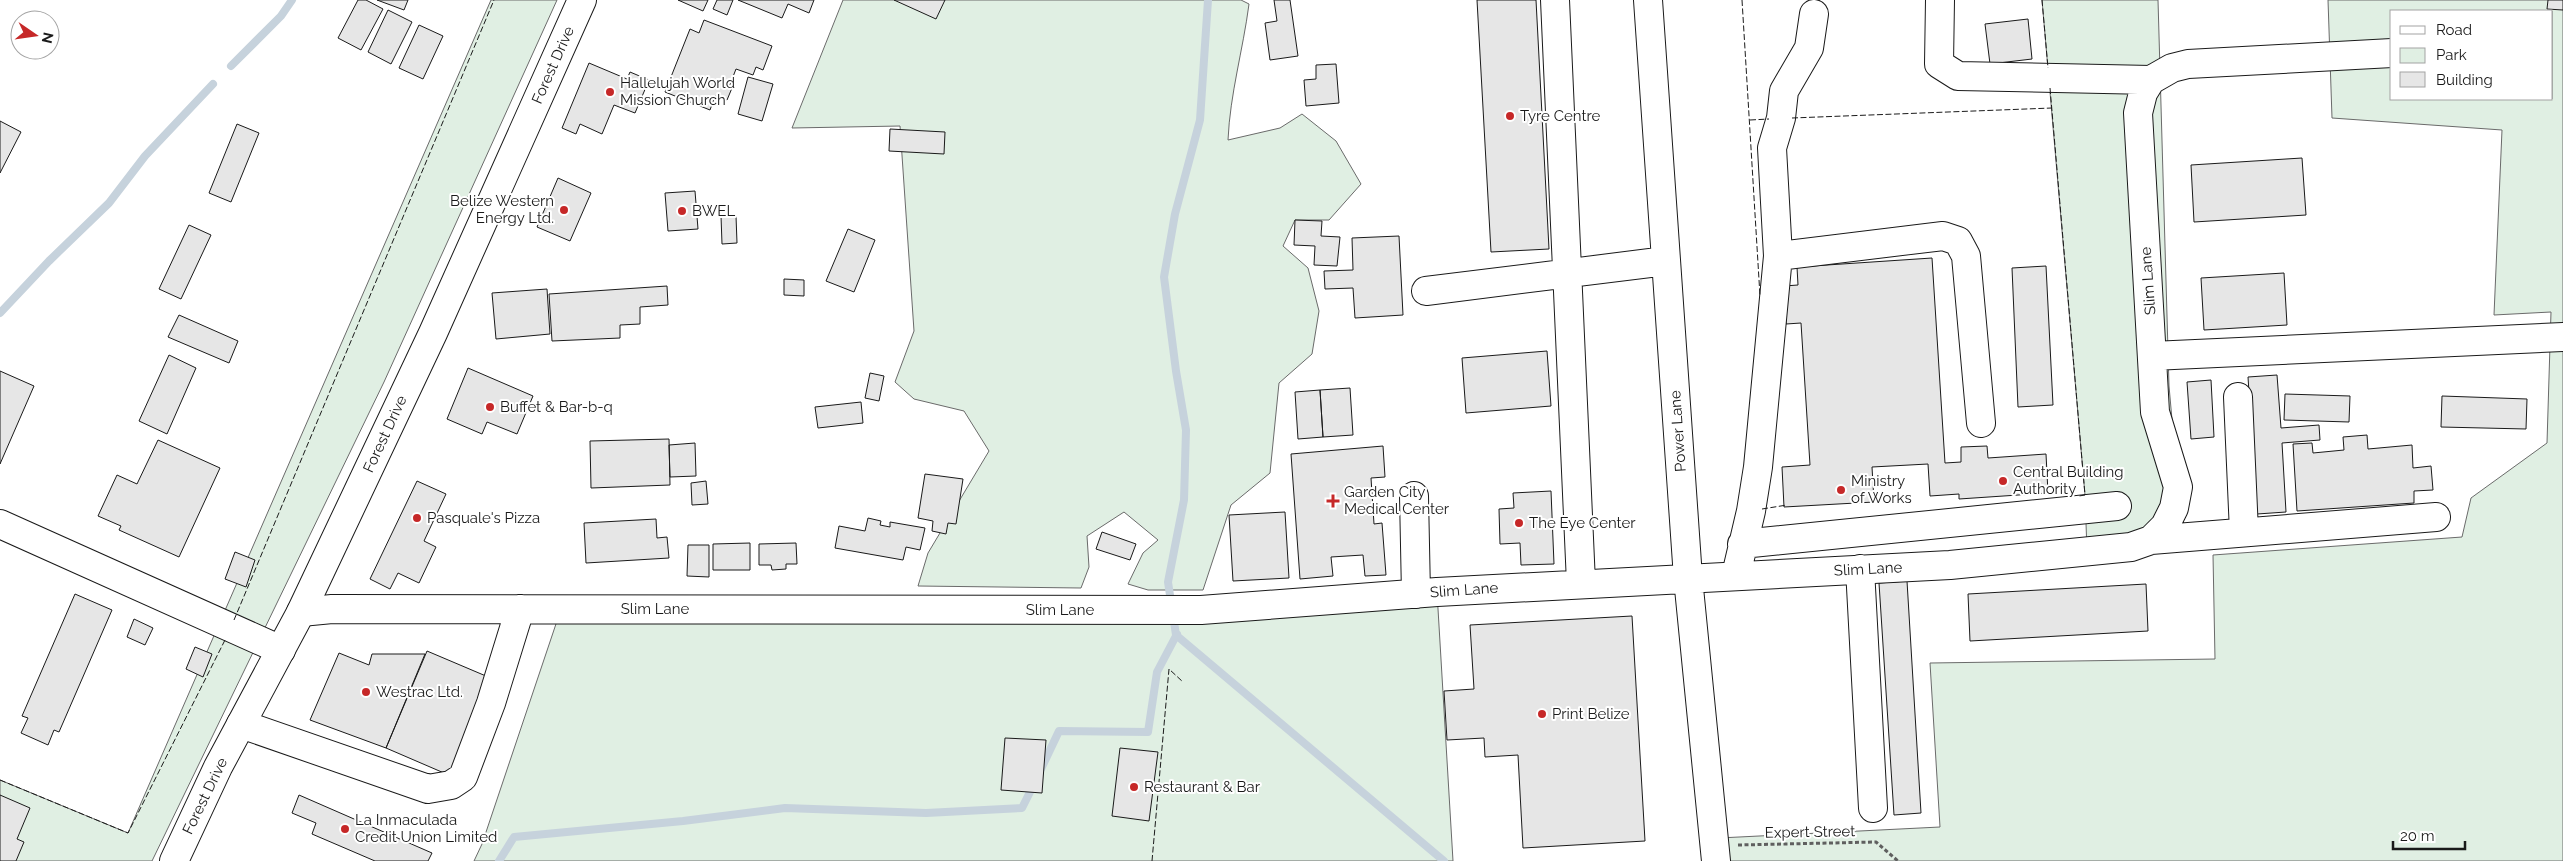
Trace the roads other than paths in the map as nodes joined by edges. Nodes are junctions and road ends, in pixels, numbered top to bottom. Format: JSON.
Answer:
{"nodes":[{"id":1,"x":582,"y":0,"type":"edge"},
{"id":2,"x":1555,"y":0,"type":"edge"},
{"id":3,"x":1648,"y":0,"type":"edge"},
{"id":4,"x":1940,"y":0,"type":"edge"},
{"id":5,"x":1814,"y":14,"type":"dead end"},
{"id":6,"x":2390,"y":53,"type":"edge"},
{"id":7,"x":2151,"y":80,"type":"junction"},
{"id":8,"x":1778,"y":256,"type":"junction"},
{"id":9,"x":1666,"y":261,"type":"junction"},
{"id":10,"x":1567,"y":275,"type":"junction"},
{"id":11,"x":1426,"y":291,"type":"dead end"},
{"id":12,"x":2563,"y":337,"type":"edge"},
{"id":13,"x":2152,"y":356,"type":"junction"},
{"id":14,"x":2238,"y":397,"type":"dead end"},
{"id":15,"x":1981,"y":423,"type":"dead end"},
{"id":16,"x":1414,"y":496,"type":"dead end"},
{"id":17,"x":2116,"y":506,"type":"dead end"},
{"id":18,"x":2078,"y":510,"type":"junction"},
{"id":19,"x":2436,"y":517,"type":"dead end"},
{"id":20,"x":0,"y":524,"type":"edge"},
{"id":21,"x":1880,"y":530,"type":"junction"},
{"id":22,"x":2244,"y":532,"type":"junction"},
{"id":23,"x":1842,"y":534,"type":"junction"},
{"id":24,"x":2151,"y":540,"type":"junction"},
{"id":25,"x":1742,"y":544,"type":"junction"},
{"id":26,"x":2078,"y":552,"type":"junction"},
{"id":27,"x":1862,"y":569,"type":"junction"},
{"id":28,"x":1736,"y":575,"type":"junction"},
{"id":29,"x":1688,"y":578,"type":"junction"},
{"id":30,"x":1581,"y":584,"type":"junction"},
{"id":31,"x":1416,"y":594,"type":"junction"},
{"id":32,"x":520,"y":609,"type":"junction"},
{"id":33,"x":301,"y":612,"type":"junction"},
{"id":34,"x":281,"y":650,"type":"junction"},
{"id":35,"x":241,"y":724,"type":"junction"},
{"id":36,"x":1873,"y":808,"type":"dead end"},
{"id":37,"x":1716,"y":853,"type":"edge"},
{"id":38,"x":174,"y":861,"type":"edge"}],
"edges":[{"from":1,"to":33,"type":"street","name":"Forest Drive"},
{"from":2,"to":10,"type":"street"},
{"from":3,"to":9,"type":"street","name":"Power Lane"},
{"from":4,"to":7,"type":"street"},
{"from":5,"to":8,"type":"street"},
{"from":6,"to":7,"type":"street"},
{"from":7,"to":13,"type":"street","name":"Slim Lane"},
{"from":8,"to":15,"type":"street"},
{"from":8,"to":25,"type":"street"},
{"from":9,"to":10,"type":"street"},
{"from":9,"to":29,"type":"street","name":"Power Lane"},
{"from":10,"to":11,"type":"street"},
{"from":10,"to":30,"type":"street"},
{"from":12,"to":13,"type":"street"},
{"from":13,"to":24,"type":"street","name":"Slim Lane"},
{"from":14,"to":22,"type":"street"},
{"from":16,"to":31,"type":"street"},
{"from":17,"to":18,"type":"street"},
{"from":18,"to":21,"type":"street"},
{"from":18,"to":26,"type":"street"},
{"from":19,"to":22,"type":"street"},
{"from":20,"to":34,"type":"street"},
{"from":21,"to":23,"type":"street"},
{"from":21,"to":27,"type":"street"},
{"from":22,"to":24,"type":"street"},
{"from":23,"to":25,"type":"street"},
{"from":23,"to":27,"type":"street"},
{"from":24,"to":26,"type":"street","name":"Slim Lane"},
{"from":25,"to":28,"type":"street"},
{"from":26,"to":27,"type":"street","name":"Slim Lane"},
{"from":27,"to":28,"type":"street","name":"Slim Lane"},
{"from":27,"to":36,"type":"street"},
{"from":28,"to":29,"type":"street","name":"Slim Lane"},
{"from":29,"to":30,"type":"street","name":"Slim Lane"},
{"from":29,"to":37,"type":"street","name":"Power Lane"},
{"from":30,"to":31,"type":"street","name":"Slim Lane"},
{"from":31,"to":32,"type":"street","name":"Slim Lane"},
{"from":32,"to":33,"type":"street","name":"Slim Lane"},
{"from":32,"to":35,"type":"street"},
{"from":33,"to":34,"type":"street","name":"Forest Drive"},
{"from":34,"to":35,"type":"street","name":"Forest Drive"},
{"from":35,"to":38,"type":"street","name":"Forest Drive"}]}
